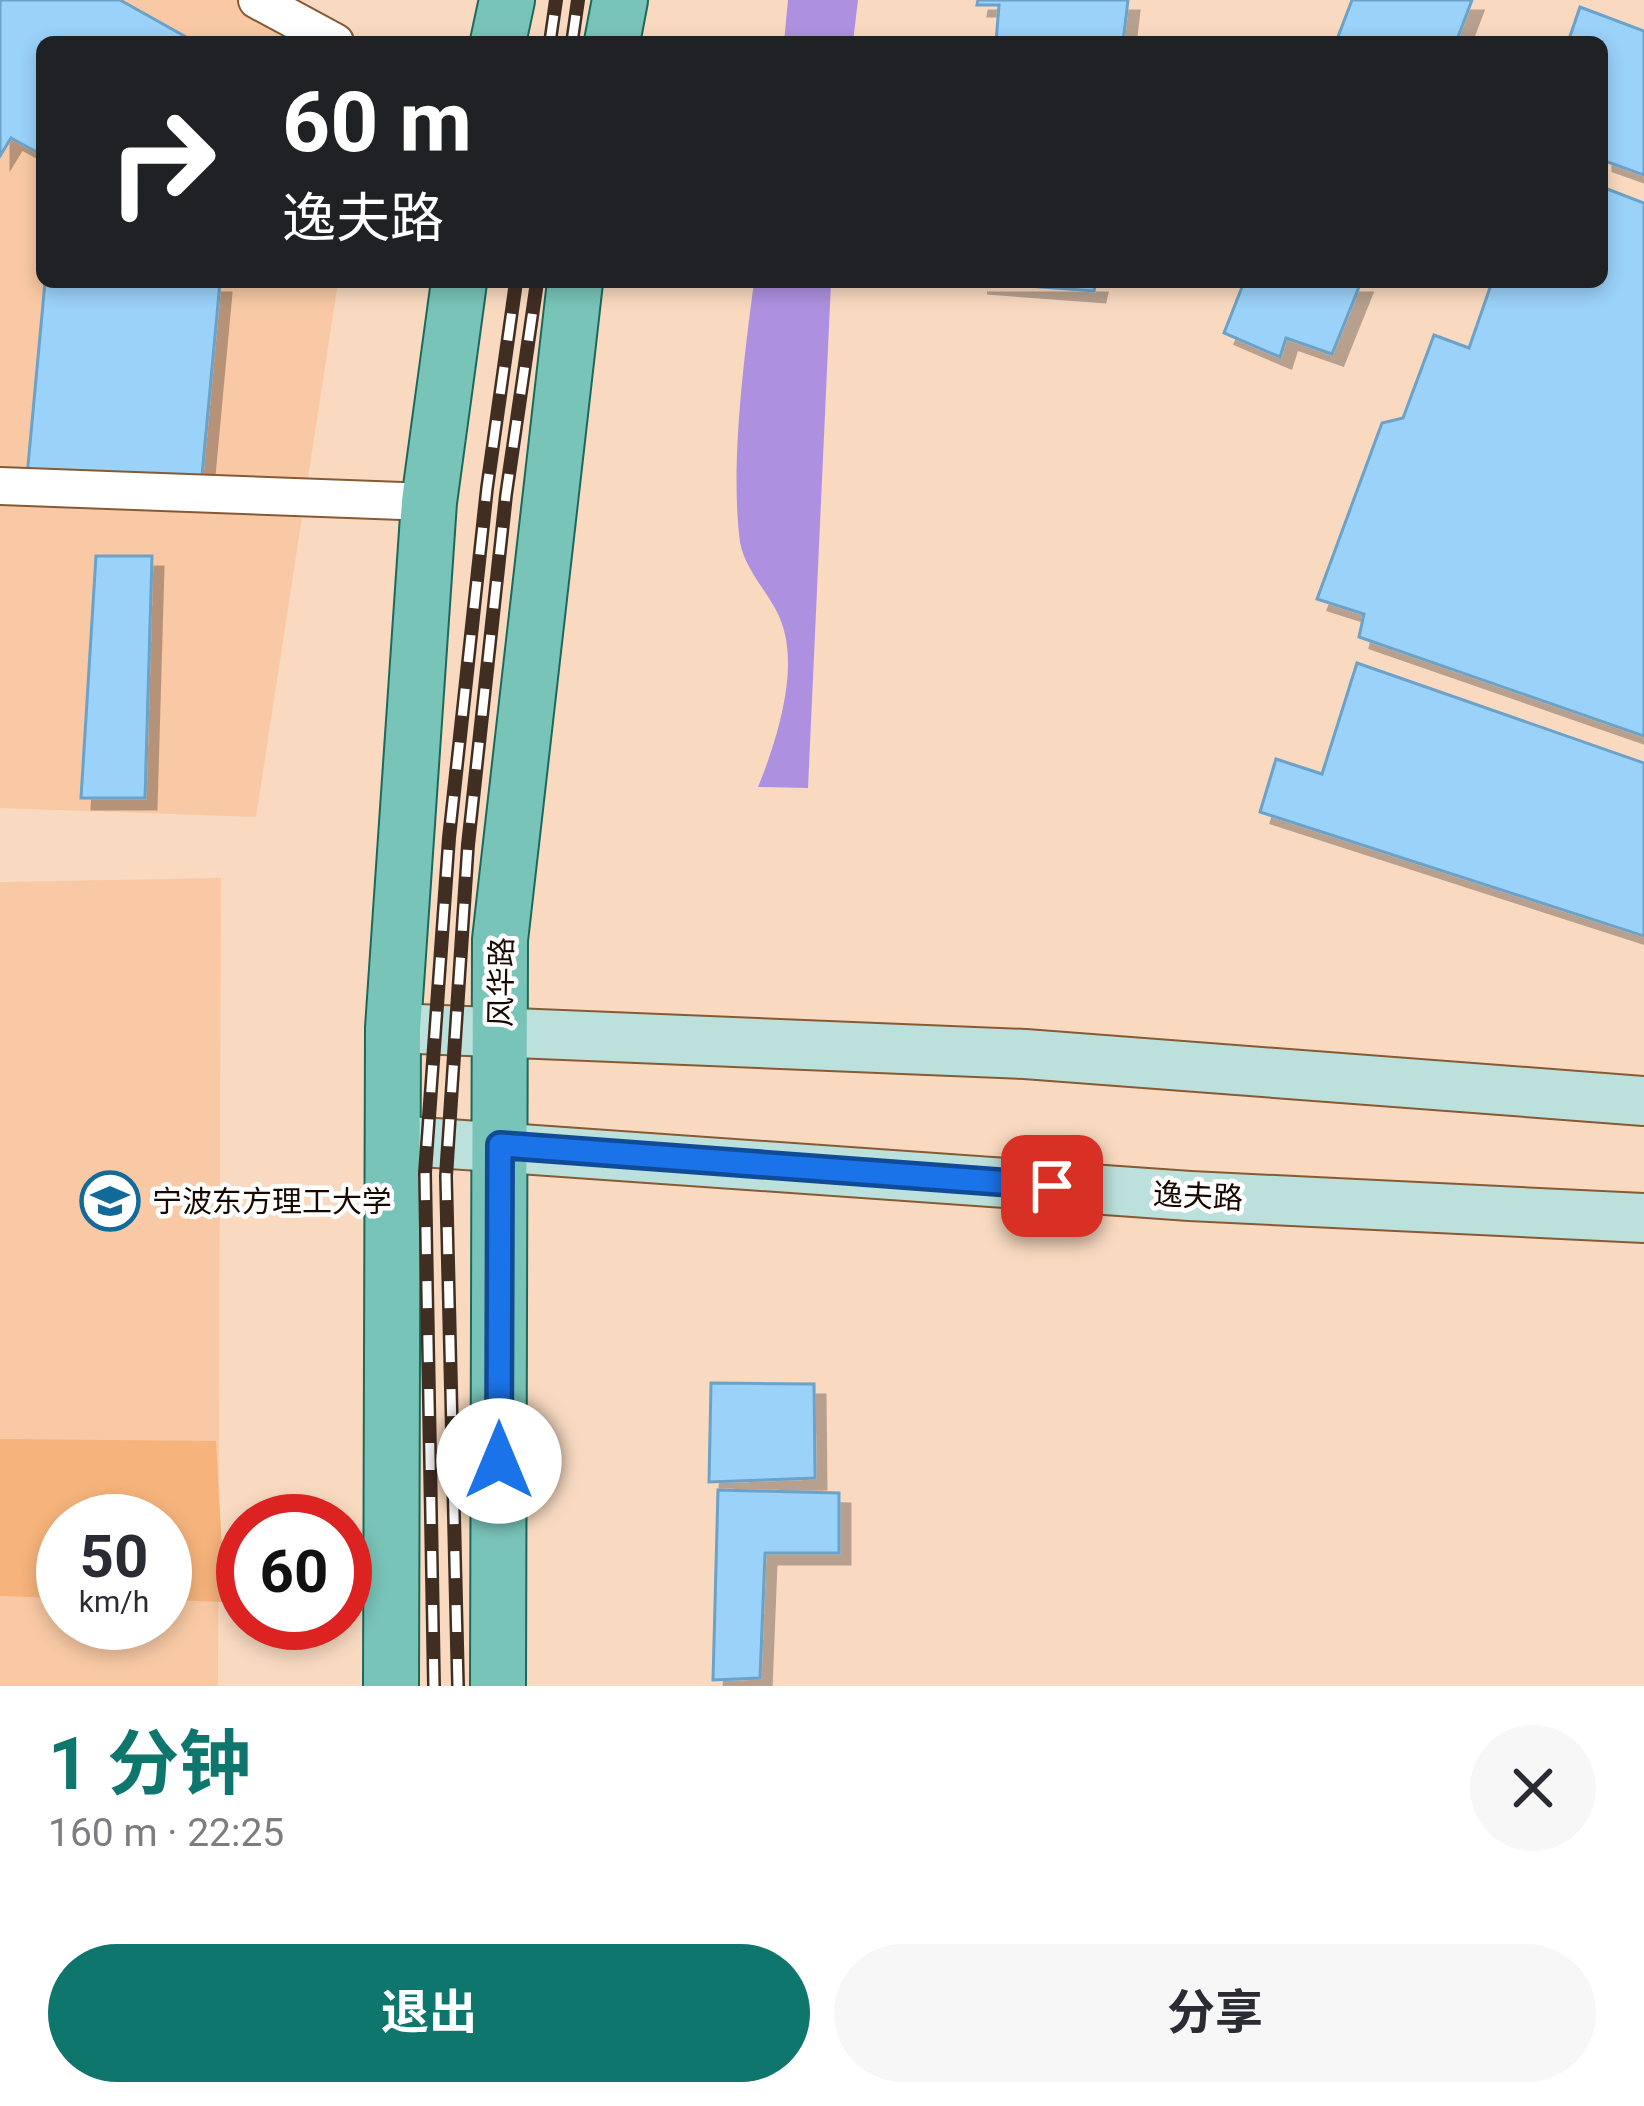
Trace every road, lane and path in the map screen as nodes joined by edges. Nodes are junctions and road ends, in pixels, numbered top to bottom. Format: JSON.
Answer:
{"nodes":[{"id":1,"x":257,"y":0,"type":"edge"},
{"id":2,"x":506,"y":0,"type":"edge"},
{"id":3,"x":620,"y":0,"type":"edge"},
{"id":4,"x":324,"y":36,"type":"edge"},
{"id":5,"x":499,"y":36,"type":"edge"},
{"id":6,"x":613,"y":36,"type":"edge"},
{"id":7,"x":458,"y":288,"type":"edge"},
{"id":8,"x":573,"y":288,"type":"edge"},
{"id":9,"x":0,"y":486,"type":"edge"},
{"id":10,"x":429,"y":502,"type":"junction"},
{"id":11,"x":393,"y":1028,"type":"junction"},
{"id":12,"x":500,"y":1033,"type":"junction"},
{"id":13,"x":1644,"y":1101,"type":"edge"},
{"id":14,"x":393,"y":1140,"type":"junction"},
{"id":15,"x":500,"y":1145,"type":"junction"},
{"id":16,"x":1644,"y":1218,"type":"edge"},
{"id":17,"x":391,"y":1686,"type":"edge"},
{"id":18,"x":498,"y":1686,"type":"edge"}],
"edges":[{"from":1,"to":4,"type":"street"},
{"from":2,"to":5,"type":"main road"},
{"from":3,"to":6,"type":"main road"},
{"from":7,"to":10,"type":"main road"},
{"from":8,"to":12,"type":"main road","name":"风华路"},
{"from":9,"to":10,"type":"street"},
{"from":10,"to":11,"type":"main road"},
{"from":11,"to":12,"type":"main road"},
{"from":11,"to":14,"type":"main road"},
{"from":12,"to":13,"type":"main road"},
{"from":12,"to":15,"type":"main road","name":"风华路"},
{"from":14,"to":15,"type":"main road","name":"逸夫路"},
{"from":14,"to":17,"type":"main road"},
{"from":15,"to":16,"type":"main road","name":"逸夫路"},
{"from":15,"to":18,"type":"main road","name":"风华路"}]}
